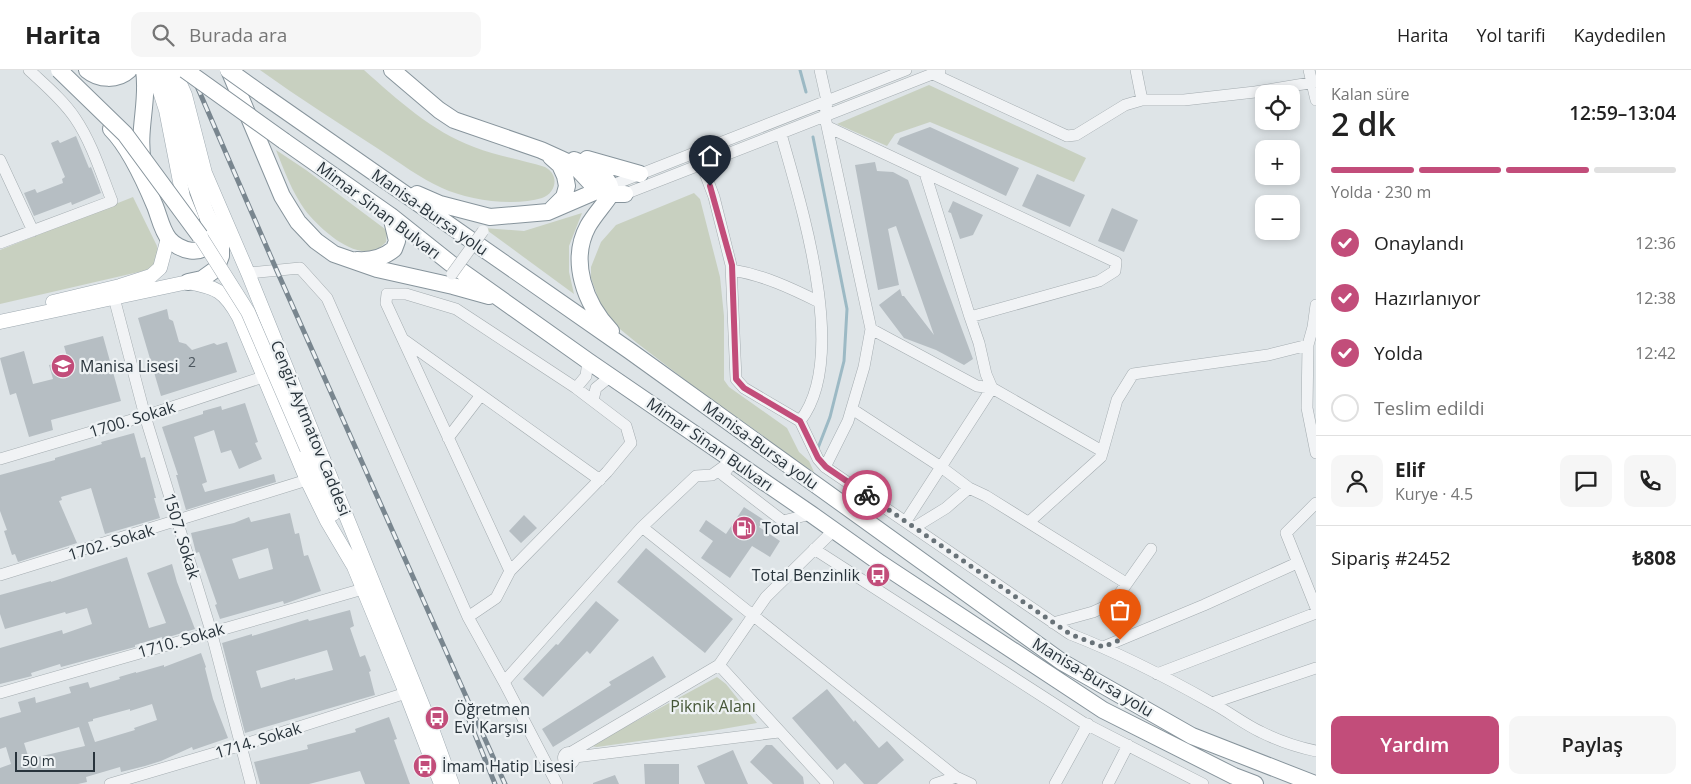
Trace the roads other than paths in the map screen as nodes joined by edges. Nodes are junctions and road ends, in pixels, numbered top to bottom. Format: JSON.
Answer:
{"nodes":[{"id":1,"x":29,"y":70,"type":"edge"},
{"id":2,"x":50,"y":70,"type":"edge"},
{"id":3,"x":59,"y":70,"type":"edge"},
{"id":4,"x":87,"y":70,"type":"edge"},
{"id":5,"x":129,"y":70,"type":"edge"},
{"id":6,"x":174,"y":70,"type":"edge"},
{"id":7,"x":185,"y":70,"type":"edge"},
{"id":8,"x":228,"y":70,"type":"edge"},
{"id":9,"x":392,"y":70,"type":"edge"},
{"id":10,"x":820,"y":70,"type":"edge"},
{"id":11,"x":906,"y":70,"type":"edge"},
{"id":12,"x":1136,"y":70,"type":"edge"},
{"id":13,"x":1309,"y":70,"type":"edge"},
{"id":14,"x":154,"y":71,"type":"edge"},
{"id":15,"x":938,"y":72,"type":"edge"},
{"id":16,"x":1314,"y":82,"type":"edge"},
{"id":17,"x":1142,"y":100,"type":"junction"},
{"id":18,"x":1316,"y":100,"type":"edge"},
{"id":19,"x":827,"y":101,"type":"junction"},
{"id":20,"x":826,"y":122,"type":"junction"},
{"id":21,"x":781,"y":134,"type":"junction"},
{"id":22,"x":541,"y":150,"type":"junction"},
{"id":23,"x":0,"y":160,"type":"edge"},
{"id":24,"x":702,"y":165,"type":"junction"},
{"id":25,"x":925,"y":173,"type":"junction"},
{"id":26,"x":640,"y":174,"type":"junction"},
{"id":27,"x":379,"y":176,"type":"junction"},
{"id":28,"x":148,"y":189,"type":"junction"},
{"id":29,"x":611,"y":191,"type":"junction"},
{"id":30,"x":548,"y":212,"type":"junction"},
{"id":31,"x":206,"y":213,"type":"junction"},
{"id":32,"x":391,"y":216,"type":"junction"},
{"id":33,"x":33,"y":231,"type":"junction"},
{"id":34,"x":483,"y":231,"type":"dead end"},
{"id":35,"x":200,"y":236,"type":"junction"},
{"id":36,"x":168,"y":238,"type":"junction"},
{"id":37,"x":0,"y":243,"type":"edge"},
{"id":38,"x":348,"y":259,"type":"junction"},
{"id":39,"x":732,"y":270,"type":"junction"},
{"id":40,"x":248,"y":272,"type":"junction"},
{"id":41,"x":452,"y":274,"type":"dead end"},
{"id":42,"x":188,"y":282,"type":"junction"},
{"id":43,"x":113,"y":293,"type":"junction"},
{"id":44,"x":501,"y":299,"type":"junction"},
{"id":45,"x":819,"y":302,"type":"junction"},
{"id":46,"x":1316,"y":305,"type":"edge"},
{"id":47,"x":0,"y":314,"type":"edge"},
{"id":48,"x":970,"y":317,"type":"junction"},
{"id":49,"x":0,"y":322,"type":"edge"},
{"id":50,"x":871,"y":329,"type":"junction"},
{"id":51,"x":402,"y":339,"type":"junction"},
{"id":52,"x":1308,"y":345,"type":"junction"},
{"id":53,"x":630,"y":351,"type":"junction"},
{"id":54,"x":588,"y":361,"type":"junction"},
{"id":55,"x":612,"y":376,"type":"junction"},
{"id":56,"x":263,"y":377,"type":"junction"},
{"id":57,"x":576,"y":388,"type":"junction"},
{"id":58,"x":992,"y":388,"type":"junction"},
{"id":59,"x":481,"y":395,"type":"junction"},
{"id":60,"x":593,"y":400,"type":"junction"},
{"id":61,"x":852,"y":409,"type":"junction"},
{"id":62,"x":145,"y":416,"type":"junction"},
{"id":63,"x":800,"y":421,"type":"junction"},
{"id":64,"x":448,"y":438,"type":"junction"},
{"id":65,"x":1102,"y":451,"type":"junction"},
{"id":66,"x":1316,"y":453,"type":"edge"},
{"id":67,"x":0,"y":459,"type":"edge"},
{"id":68,"x":733,"y":460,"type":"junction"},
{"id":69,"x":826,"y":467,"type":"junction"},
{"id":70,"x":941,"y":467,"type":"junction"},
{"id":71,"x":307,"y":480,"type":"junction"},
{"id":72,"x":600,"y":480,"type":"junction"},
{"id":73,"x":969,"y":488,"type":"junction"},
{"id":74,"x":1316,"y":503,"type":"edge"},
{"id":75,"x":811,"y":514,"type":"junction"},
{"id":76,"x":178,"y":522,"type":"junction"},
{"id":77,"x":1029,"y":522,"type":"junction"},
{"id":78,"x":910,"y":524,"type":"junction"},
{"id":79,"x":642,"y":527,"type":"junction"},
{"id":80,"x":834,"y":530,"type":"junction"},
{"id":81,"x":814,"y":549,"type":"junction"},
{"id":82,"x":1151,"y":549,"type":"dead end"},
{"id":83,"x":1297,"y":563,"type":"junction"},
{"id":84,"x":353,"y":565,"type":"junction"},
{"id":85,"x":510,"y":571,"type":"junction"},
{"id":86,"x":0,"y":575,"type":"edge"},
{"id":87,"x":1126,"y":583,"type":"junction"},
{"id":88,"x":362,"y":589,"type":"junction"},
{"id":89,"x":1316,"y":608,"type":"edge"},
{"id":90,"x":1316,"y":613,"type":"edge"},
{"id":91,"x":754,"y":615,"type":"junction"},
{"id":92,"x":468,"y":617,"type":"junction"},
{"id":93,"x":1052,"y":623,"type":"junction"},
{"id":94,"x":211,"y":631,"type":"junction"},
{"id":95,"x":1103,"y":647,"type":"junction"},
{"id":96,"x":719,"y":665,"type":"junction"},
{"id":97,"x":1316,"y":668,"type":"edge"},
{"id":98,"x":1157,"y":674,"type":"junction"},
{"id":99,"x":504,"y":682,"type":"junction"},
{"id":100,"x":0,"y":692,"type":"edge"},
{"id":101,"x":406,"y":693,"type":"junction"},
{"id":102,"x":1212,"y":703,"type":"junction"},
{"id":103,"x":1088,"y":724,"type":"junction"},
{"id":104,"x":779,"y":732,"type":"junction"},
{"id":105,"x":242,"y":745,"type":"junction"},
{"id":106,"x":1128,"y":745,"type":"junction"},
{"id":107,"x":1316,"y":751,"type":"edge"},
{"id":108,"x":570,"y":757,"type":"junction"},
{"id":109,"x":551,"y":771,"type":"junction"},
{"id":110,"x":956,"y":777,"type":"junction"},
{"id":111,"x":110,"y":784,"type":"edge"},
{"id":112,"x":251,"y":784,"type":"edge"},
{"id":113,"x":441,"y":784,"type":"edge"},
{"id":114,"x":452,"y":784,"type":"edge"},
{"id":115,"x":557,"y":784,"type":"edge"},
{"id":116,"x":828,"y":784,"type":"edge"},
{"id":117,"x":934,"y":784,"type":"edge"},
{"id":118,"x":971,"y":784,"type":"edge"},
{"id":119,"x":1055,"y":784,"type":"edge"},
{"id":120,"x":1108,"y":784,"type":"edge"},
{"id":121,"x":1203,"y":784,"type":"edge"},
{"id":122,"x":1255,"y":784,"type":"edge"},
{"id":123,"x":1315,"y":784,"type":"edge"}],
"edges":[{"from":1,"to":33,"type":"street"},
{"from":2,"to":28,"type":"highway"},
{"from":3,"to":35,"type":"highway","bridge":true},
{"from":4,"to":5,"type":"highway"},
{"from":6,"to":40,"type":"main road","name":"Cengiz Aytmatov Caddesi"},
{"from":7,"to":32,"type":"highway","name":"Mimar Sinan Bulvarı","bridge":true},
{"from":8,"to":27,"type":"highway","name":"Manisa-Bursa yolu","bridge":true},
{"from":8,"to":38,"type":"highway"},
{"from":9,"to":22,"type":"highway"},
{"from":10,"to":19,"type":"street"},
{"from":11,"to":19,"type":"street"},
{"from":12,"to":17,"type":"street"},
{"from":13,"to":16,"type":"street"},
{"from":14,"to":28,"type":"highway"},
{"from":14,"to":31,"type":"highway"},
{"from":14,"to":35,"type":"main road","name":"Cengiz Aytmatov Caddesi","bridge":true},
{"from":15,"to":17,"type":"street"},
{"from":15,"to":20,"type":"street"},
{"from":16,"to":17,"type":"street"},
{"from":16,"to":18,"type":"street"},
{"from":19,"to":20,"type":"street"},
{"from":19,"to":26,"type":"street"},
{"from":20,"to":21,"type":"street"},
{"from":20,"to":25,"type":"street"},
{"from":20,"to":50,"type":"street"},
{"from":21,"to":24,"type":"street"},
{"from":21,"to":45,"type":"street"},
{"from":22,"to":26,"type":"highway"},
{"from":22,"to":29,"type":"highway"},
{"from":22,"to":30,"type":"highway"},
{"from":23,"to":33,"type":"street"},
{"from":24,"to":29,"type":"street"},
{"from":24,"to":39,"type":"street"},
{"from":25,"to":48,"type":"street"},
{"from":25,"to":48,"type":"street"},
{"from":26,"to":29,"type":"street"},
{"from":27,"to":30,"type":"highway"},
{"from":27,"to":53,"type":"highway","name":"Manisa-Bursa yolu"},
{"from":28,"to":36,"type":"highway"},
{"from":29,"to":30,"type":"highway"},
{"from":29,"to":53,"type":"highway"},
{"from":31,"to":36,"type":"highway"},
{"from":31,"to":42,"type":"highway"},
{"from":32,"to":38,"type":"highway"},
{"from":32,"to":44,"type":"highway","name":"Mimar Sinan Bulvarı"},
{"from":33,"to":37,"type":"street"},
{"from":34,"to":41,"type":"street","bridge":true},
{"from":35,"to":84,"type":"main road","name":"Cengiz Aytmatov Caddesi","bridge":true},
{"from":36,"to":43,"type":"main road"},
{"from":38,"to":44,"type":"highway"},
{"from":39,"to":45,"type":"street"},
{"from":39,"to":63,"type":"street"},
{"from":40,"to":92,"type":"street"},
{"from":40,"to":114,"type":"main road","name":"Cengiz Aytmatov Caddesi"},
{"from":42,"to":43,"type":"main road"},
{"from":42,"to":56,"type":"main road"},
{"from":43,"to":47,"type":"main road"},
{"from":43,"to":49,"type":"main road"},
{"from":43,"to":62,"type":"street","name":"1507. Sokak"},
{"from":44,"to":54,"type":"highway","name":"Mimar Sinan Bulvarı"},
{"from":45,"to":63,"type":"street"},
{"from":46,"to":52,"type":"street"},
{"from":48,"to":58,"type":"street"},
{"from":50,"to":58,"type":"street"},
{"from":50,"to":61,"type":"street"},
{"from":51,"to":57,"type":"street"},
{"from":51,"to":59,"type":"street"},
{"from":51,"to":64,"type":"street"},
{"from":52,"to":65,"type":"street"},
{"from":52,"to":66,"type":"street"},
{"from":53,"to":123,"type":"highway","name":"Manisa-Bursa yolu"},
{"from":54,"to":55,"type":"highway","name":"Mimar Sinan Bulvarı"},
{"from":54,"to":57,"type":"street"},
{"from":55,"to":60,"type":"street"},
{"from":55,"to":68,"type":"highway","name":"Mimar Sinan Bulvarı"},
{"from":56,"to":62,"type":"street","name":"1700. Sokak"},
{"from":56,"to":71,"type":"main road"},
{"from":57,"to":60,"type":"street"},
{"from":58,"to":65,"type":"street"},
{"from":58,"to":70,"type":"street"},
{"from":59,"to":64,"type":"street"},
{"from":59,"to":72,"type":"street"},
{"from":60,"to":72,"type":"street"},
{"from":61,"to":69,"type":"street"},
{"from":61,"to":70,"type":"street"},
{"from":62,"to":67,"type":"street","name":"1700. Sokak"},
{"from":62,"to":76,"type":"street","name":"1507. Sokak"},
{"from":63,"to":69,"type":"street"},
{"from":64,"to":85,"type":"street"},
{"from":65,"to":77,"type":"street"},
{"from":68,"to":75,"type":"highway","name":"Mimar Sinan Bulvarı"},
{"from":68,"to":75,"type":"street"},
{"from":68,"to":79,"type":"street"},
{"from":69,"to":78,"type":"street"},
{"from":70,"to":73,"type":"street"},
{"from":70,"to":78,"type":"street"},
{"from":71,"to":76,"type":"street","name":"1702. Sokak"},
{"from":71,"to":84,"type":"main road"},
{"from":72,"to":85,"type":"street"},
{"from":73,"to":77,"type":"street"},
{"from":73,"to":78,"type":"street"},
{"from":74,"to":83,"type":"street"},
{"from":75,"to":80,"type":"highway","name":"Mimar Sinan Bulvarı"},
{"from":76,"to":86,"type":"street","name":"1702. Sokak"},
{"from":76,"to":94,"type":"street","name":"1507. Sokak"},
{"from":77,"to":87,"type":"street"},
{"from":78,"to":93,"type":"street"},
{"from":79,"to":91,"type":"street"},
{"from":79,"to":99,"type":"street"},
{"from":80,"to":81,"type":"street"},
{"from":80,"to":122,"type":"highway","name":"Mimar Sinan Bulvarı"},
{"from":81,"to":91,"type":"street"},
{"from":81,"to":103,"type":"street"},
{"from":82,"to":87,"type":"street"},
{"from":83,"to":89,"type":"street"},
{"from":83,"to":95,"type":"street"},
{"from":84,"to":88,"type":"main road","name":"Cengiz Aytmatov Caddesi"},
{"from":85,"to":92,"type":"street"},
{"from":87,"to":93,"type":"street"},
{"from":88,"to":94,"type":"street","name":"1710. Sokak"},
{"from":88,"to":101,"type":"main road","name":"Cengiz Aytmatov Caddesi"},
{"from":90,"to":98,"type":"street"},
{"from":91,"to":96,"type":"street"},
{"from":91,"to":110,"type":"street"},
{"from":92,"to":99,"type":"street"},
{"from":93,"to":95,"type":"street"},
{"from":94,"to":100,"type":"street","name":"1710. Sokak"},
{"from":94,"to":105,"type":"street","name":"1507. Sokak"},
{"from":95,"to":98,"type":"street"},
{"from":96,"to":104,"type":"street"},
{"from":96,"to":108,"type":"street"},
{"from":97,"to":102,"type":"street"},
{"from":98,"to":102,"type":"street"},
{"from":99,"to":109,"type":"street"},
{"from":101,"to":105,"type":"street","name":"1714. Sokak"},
{"from":101,"to":113,"type":"main road","name":"Cengiz Aytmatov Caddesi"},
{"from":102,"to":107,"type":"street"},
{"from":103,"to":106,"type":"street"},
{"from":103,"to":119,"type":"street"},
{"from":104,"to":108,"type":"street"},
{"from":104,"to":116,"type":"street"},
{"from":105,"to":111,"type":"street","name":"1714. Sokak"},
{"from":105,"to":112,"type":"street","name":"1507. Sokak"},
{"from":106,"to":120,"type":"street"},
{"from":106,"to":121,"type":"street"},
{"from":108,"to":109,"type":"street"},
{"from":109,"to":115,"type":"street"},
{"from":110,"to":117,"type":"street"},
{"from":110,"to":118,"type":"street"}]}
